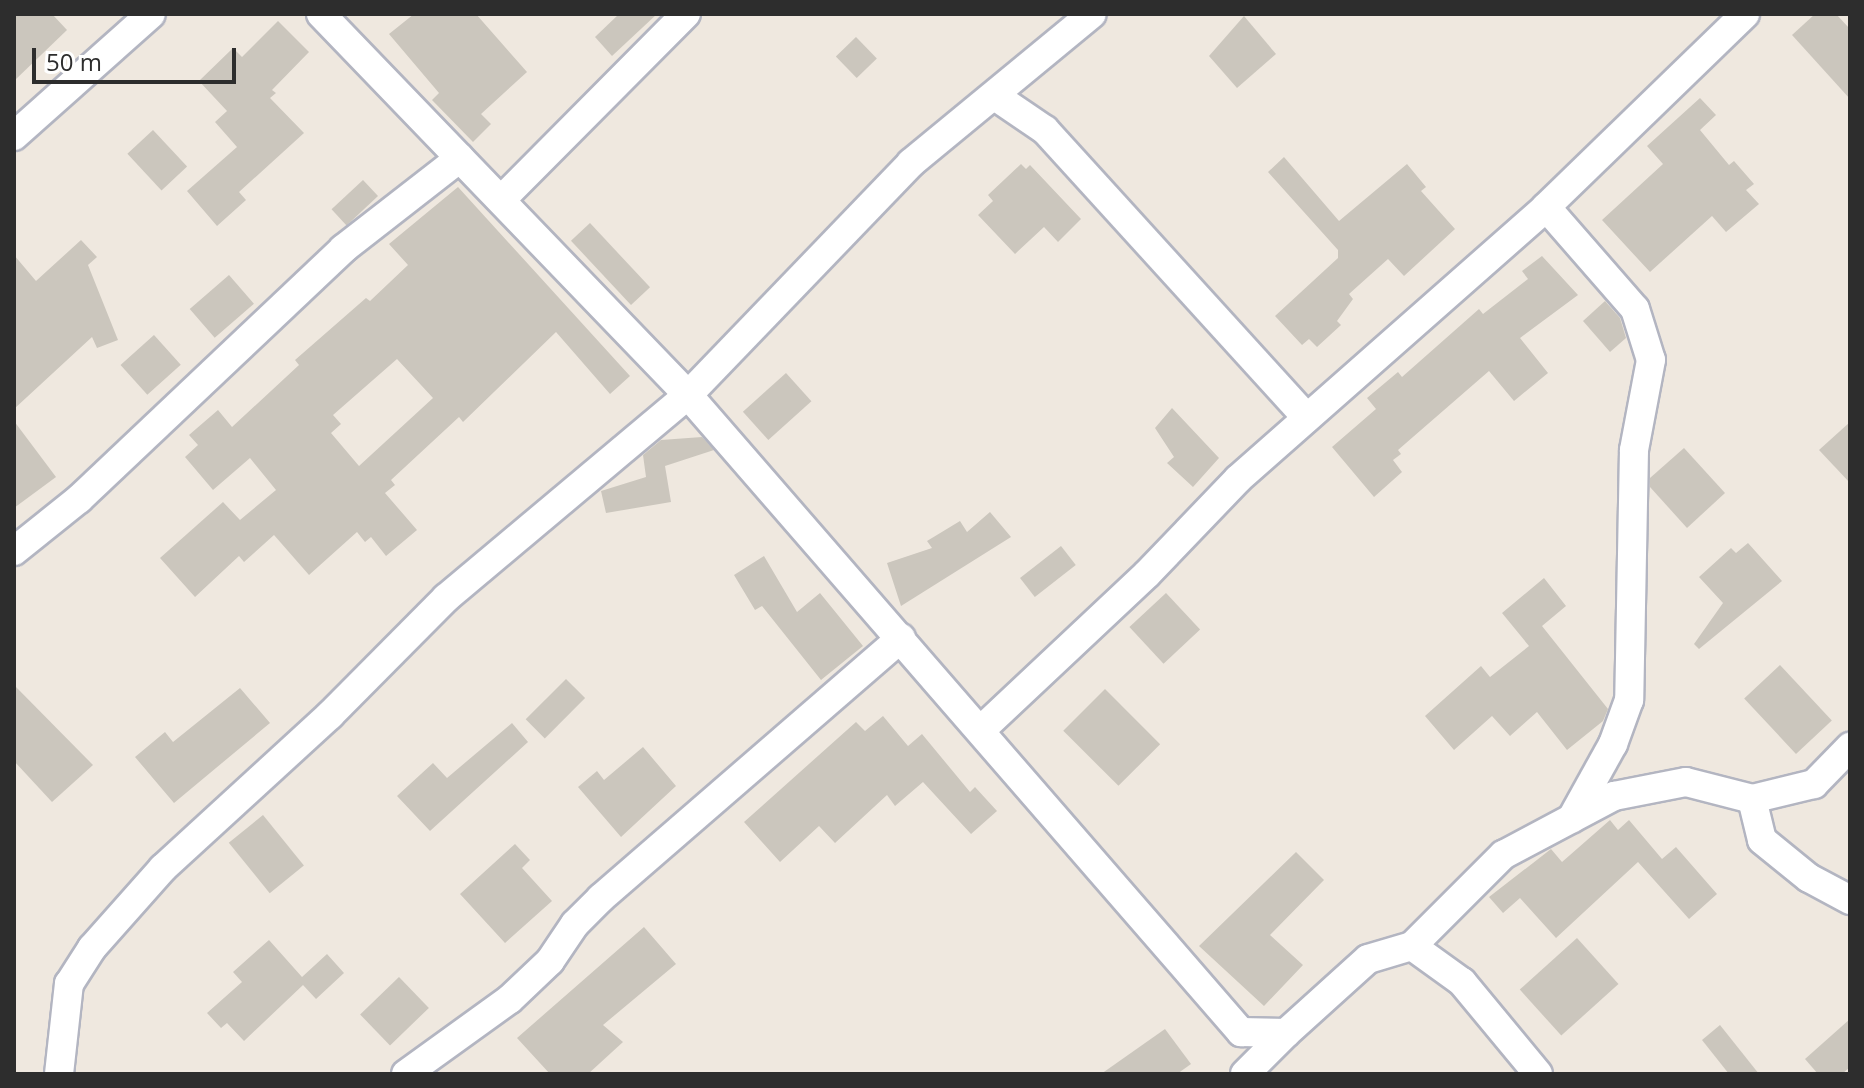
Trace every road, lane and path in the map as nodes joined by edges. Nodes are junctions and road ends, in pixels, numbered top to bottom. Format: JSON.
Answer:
{"nodes":[{"id":1,"x":151,"y":14,"type":"edge"},
{"id":2,"x":321,"y":14,"type":"edge"},
{"id":3,"x":686,"y":14,"type":"edge"},
{"id":4,"x":1092,"y":14,"type":"edge"},
{"id":5,"x":1745,"y":14,"type":"edge"},
{"id":6,"x":995,"y":96,"type":"junction"},
{"id":7,"x":14,"y":136,"type":"edge"},
{"id":8,"x":460,"y":158,"type":"junction"},
{"id":9,"x":502,"y":199,"type":"junction"},
{"id":10,"x":1546,"y":207,"type":"junction"},
{"id":11,"x":688,"y":395,"type":"junction"},
{"id":12,"x":1307,"y":418,"type":"junction"},
{"id":13,"x":14,"y":551,"type":"edge"},
{"id":14,"x":901,"y":638,"type":"junction"},
{"id":15,"x":982,"y":729,"type":"junction"},
{"id":16,"x":1850,"y":747,"type":"edge"},
{"id":17,"x":1752,"y":799,"type":"junction"},
{"id":18,"x":1572,"y":818,"type":"junction"},
{"id":19,"x":1850,"y":900,"type":"edge"},
{"id":20,"x":1412,"y":946,"type":"junction"},
{"id":21,"x":1286,"y":1033,"type":"junction"},
{"id":22,"x":59,"y":1074,"type":"edge"},
{"id":23,"x":406,"y":1074,"type":"edge"},
{"id":24,"x":1245,"y":1074,"type":"edge"},
{"id":25,"x":1538,"y":1074,"type":"edge"}],
"edges":[{"from":1,"to":7,"type":"street"},
{"from":2,"to":8,"type":"street"},
{"from":3,"to":9,"type":"street"},
{"from":4,"to":6,"type":"street"},
{"from":5,"to":10,"type":"street"},
{"from":6,"to":11,"type":"street"},
{"from":6,"to":12,"type":"street"},
{"from":8,"to":9,"type":"street"},
{"from":8,"to":13,"type":"street"},
{"from":9,"to":11,"type":"street"},
{"from":10,"to":12,"type":"street"},
{"from":10,"to":18,"type":"street"},
{"from":11,"to":14,"type":"street"},
{"from":11,"to":22,"type":"street"},
{"from":12,"to":15,"type":"street"},
{"from":14,"to":15,"type":"street"},
{"from":14,"to":23,"type":"street"},
{"from":15,"to":21,"type":"street"},
{"from":16,"to":17,"type":"street"},
{"from":17,"to":18,"type":"street"},
{"from":17,"to":19,"type":"street"},
{"from":18,"to":20,"type":"street"},
{"from":20,"to":21,"type":"street"},
{"from":20,"to":25,"type":"street"},
{"from":21,"to":24,"type":"street"}]}
